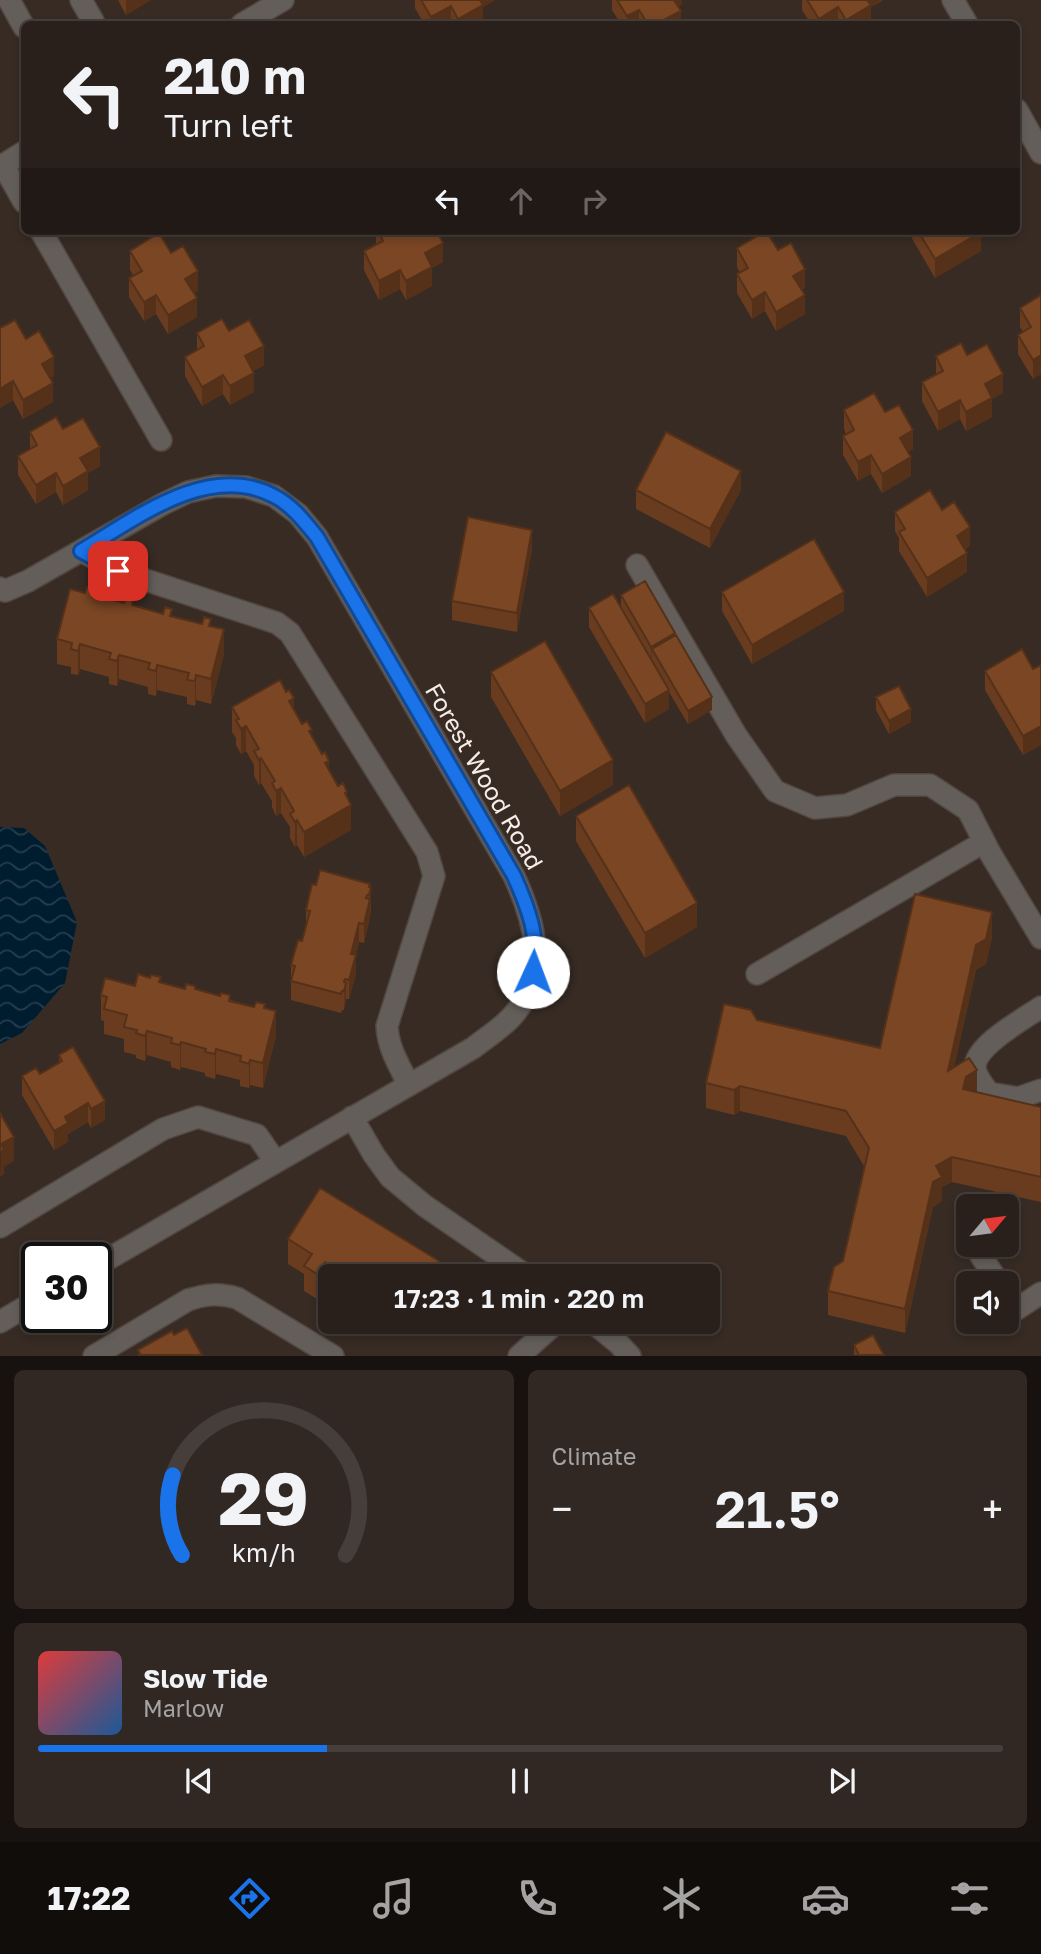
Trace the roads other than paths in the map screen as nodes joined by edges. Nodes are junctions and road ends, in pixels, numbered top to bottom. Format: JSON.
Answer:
{"nodes":[{"id":1,"x":9,"y":0,"type":"edge"},
{"id":2,"x":81,"y":0,"type":"edge"},
{"id":3,"x":283,"y":0,"type":"edge"},
{"id":4,"x":953,"y":0,"type":"edge"},
{"id":5,"x":93,"y":21,"type":"dead end"},
{"id":6,"x":247,"y":21,"type":"edge"},
{"id":7,"x":965,"y":21,"type":"edge"},
{"id":8,"x":21,"y":22,"type":"edge"},
{"id":9,"x":1020,"y":119,"type":"edge"},
{"id":10,"x":1039,"y":146,"type":"edge"},
{"id":11,"x":21,"y":154,"type":"edge"},
{"id":12,"x":21,"y":196,"type":"edge"},
{"id":13,"x":43,"y":235,"type":"edge"},
{"id":14,"x":161,"y":440,"type":"dead end"},
{"id":15,"x":81,"y":551,"type":"junction"},
{"id":16,"x":637,"y":565,"type":"dead end"},
{"id":17,"x":2,"y":591,"type":"edge"},
{"id":18,"x":984,"y":842,"type":"junction"},
{"id":19,"x":1041,"y":937,"type":"edge"},
{"id":20,"x":757,"y":974,"type":"dead end"},
{"id":21,"x":1041,"y":1007,"type":"edge"},
{"id":22,"x":409,"y":1084,"type":"junction"},
{"id":23,"x":1041,"y":1090,"type":"edge"},
{"id":24,"x":352,"y":1117,"type":"junction"},
{"id":25,"x":275,"y":1161,"type":"junction"},
{"id":26,"x":0,"y":1227,"type":"edge"},
{"id":27,"x":112,"y":1257,"type":"edge"},
{"id":28,"x":510,"y":1264,"type":"edge"},
{"id":29,"x":1041,"y":1293,"type":"edge"},
{"id":30,"x":1019,"y":1307,"type":"edge"},
{"id":31,"x":21,"y":1310,"type":"edge"},
{"id":32,"x":0,"y":1322,"type":"edge"},
{"id":33,"x":544,"y":1334,"type":"edge"},
{"id":34,"x":607,"y":1334,"type":"edge"},
{"id":35,"x":94,"y":1356,"type":"edge"},
{"id":36,"x":333,"y":1356,"type":"edge"},
{"id":37,"x":519,"y":1356,"type":"edge"},
{"id":38,"x":630,"y":1356,"type":"edge"}],
"edges":[{"from":1,"to":8,"type":"street"},
{"from":2,"to":5,"type":"street"},
{"from":3,"to":6,"type":"street"},
{"from":4,"to":7,"type":"street"},
{"from":9,"to":10,"type":"street"},
{"from":11,"to":12,"type":"street"},
{"from":13,"to":14,"type":"street"},
{"from":15,"to":17,"type":"street","name":"Forest Wood Road"},
{"from":15,"to":22,"type":"street"},
{"from":15,"to":22,"type":"street","name":"Forest Wood Road"},
{"from":16,"to":18,"type":"street"},
{"from":18,"to":19,"type":"street"},
{"from":18,"to":20,"type":"street"},
{"from":21,"to":23,"type":"street"},
{"from":22,"to":24,"type":"street","name":"Forest Wood Road"},
{"from":24,"to":25,"type":"street","name":"Forest Wood Road"},
{"from":24,"to":28,"type":"street"},
{"from":25,"to":26,"type":"street"},
{"from":25,"to":27,"type":"street","name":"Forest Wood Road"},
{"from":29,"to":30,"type":"street"},
{"from":31,"to":32,"type":"street"},
{"from":33,"to":37,"type":"street"},
{"from":34,"to":38,"type":"street"},
{"from":35,"to":36,"type":"street"}]}
